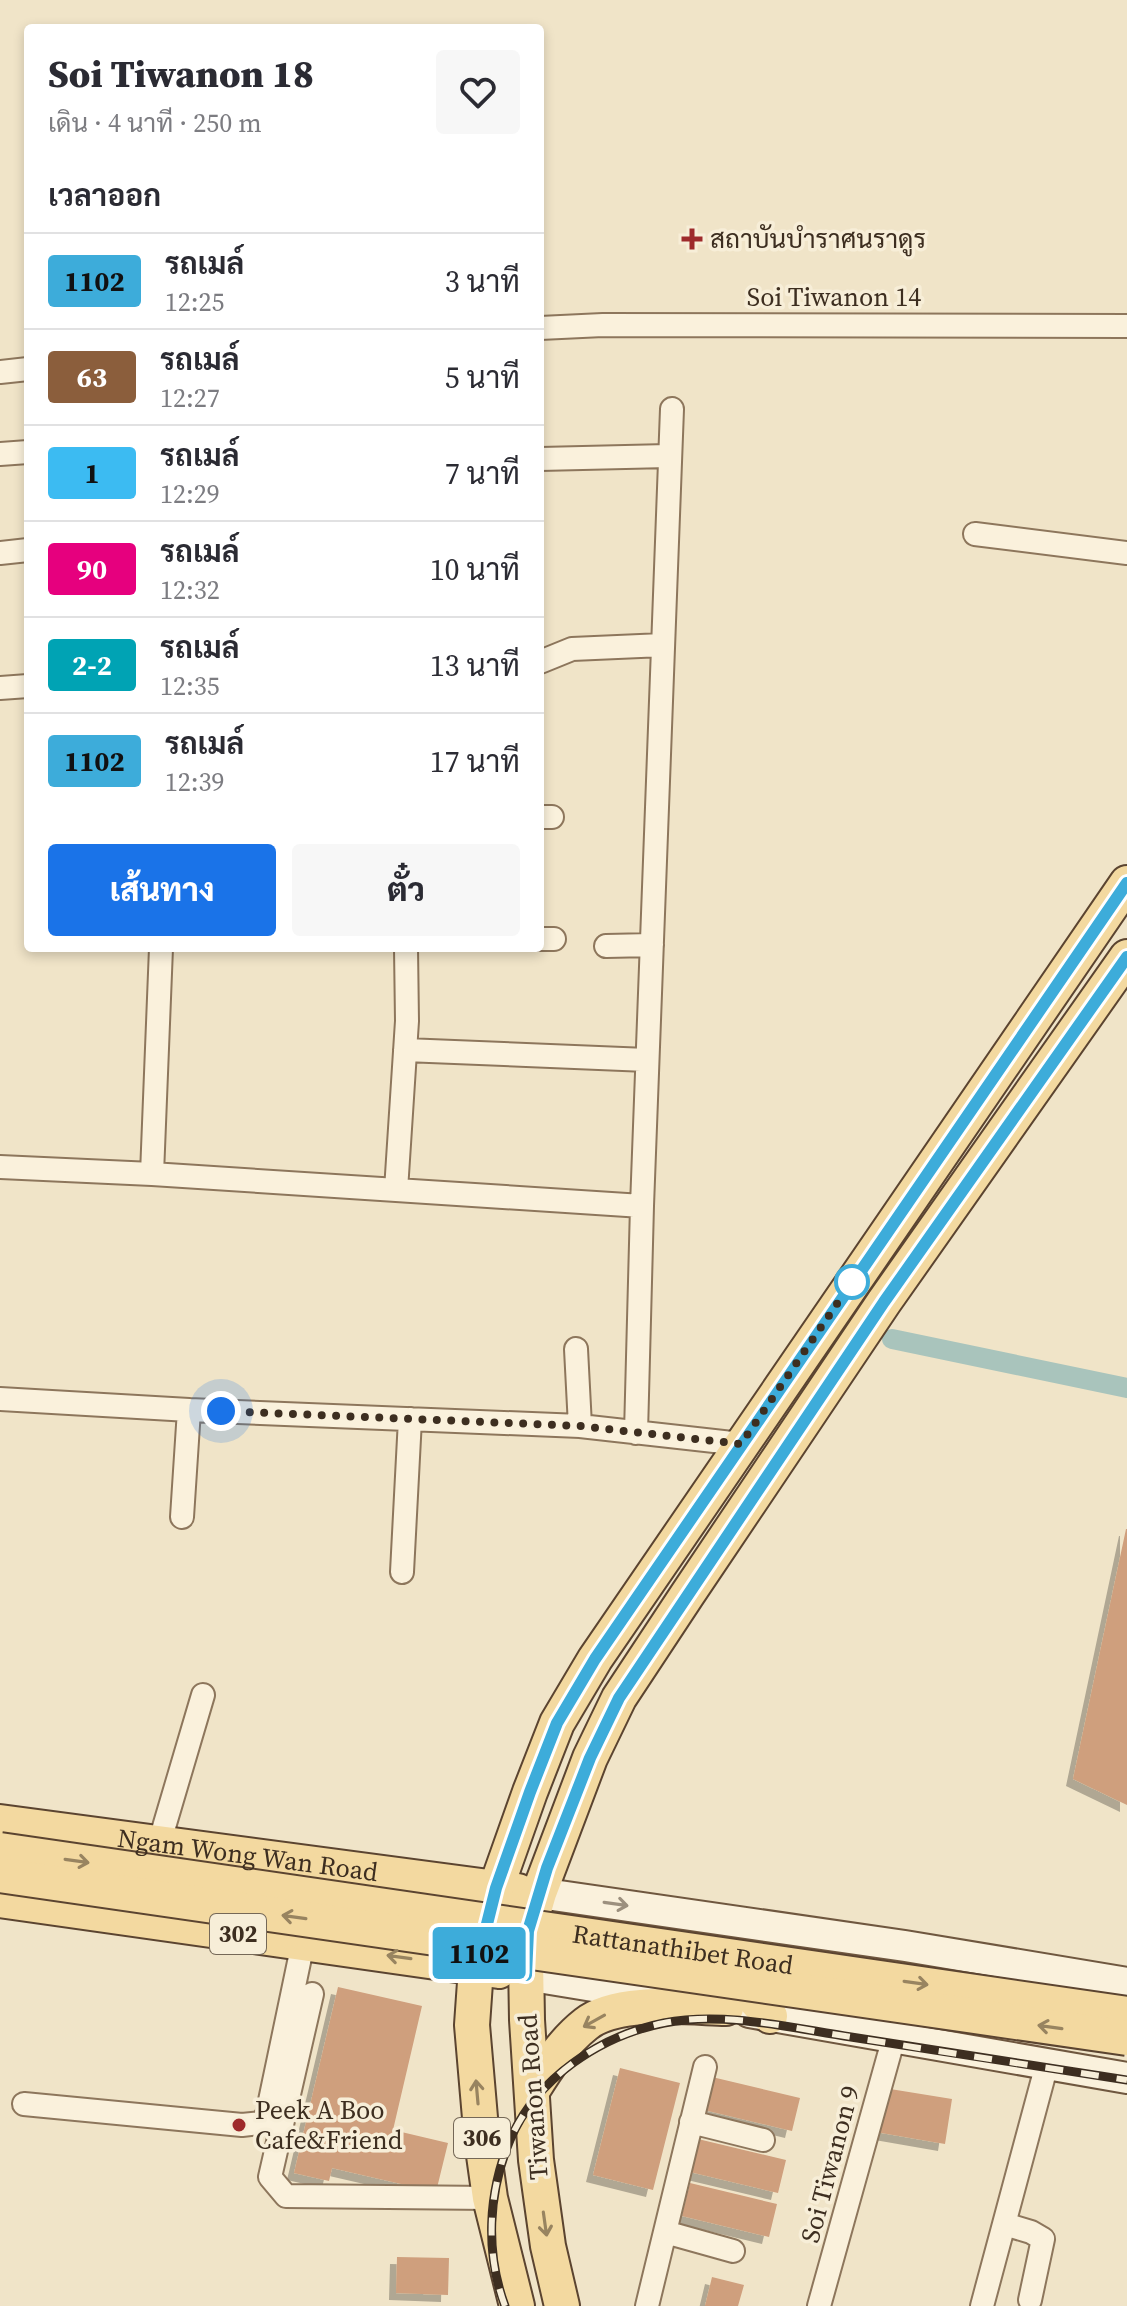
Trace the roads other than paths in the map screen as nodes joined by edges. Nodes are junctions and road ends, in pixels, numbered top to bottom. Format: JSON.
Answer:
{"nodes":[{"id":1,"x":1127,"y":326,"type":"edge"},
{"id":2,"x":544,"y":328,"type":"edge"},
{"id":3,"x":24,"y":369,"type":"edge"},
{"id":4,"x":0,"y":372,"type":"edge"},
{"id":5,"x":672,"y":409,"type":"dead end"},
{"id":6,"x":24,"y":452,"type":"edge"},
{"id":7,"x":0,"y":454,"type":"edge"},
{"id":8,"x":668,"y":456,"type":"junction"},
{"id":9,"x":544,"y":459,"type":"edge"},
{"id":10,"x":975,"y":534,"type":"dead end"},
{"id":11,"x":24,"y":550,"type":"edge"},
{"id":12,"x":0,"y":553,"type":"edge"},
{"id":13,"x":1127,"y":553,"type":"edge"},
{"id":14,"x":663,"y":645,"type":"junction"},
{"id":15,"x":544,"y":660,"type":"edge"},
{"id":16,"x":24,"y":686,"type":"edge"},
{"id":17,"x":0,"y":688,"type":"edge"},
{"id":18,"x":1127,"y":883,"type":"edge"},
{"id":19,"x":652,"y":945,"type":"junction"},
{"id":20,"x":606,"y":946,"type":"dead end"},
{"id":21,"x":161,"y":952,"type":"edge"},
{"id":22,"x":406,"y":952,"type":"edge"},
{"id":23,"x":1127,"y":957,"type":"edge"},
{"id":24,"x":405,"y":1050,"type":"junction"},
{"id":25,"x":647,"y":1060,"type":"junction"},
{"id":26,"x":0,"y":1167,"type":"edge"},
{"id":27,"x":152,"y":1174,"type":"junction"},
{"id":28,"x":396,"y":1190,"type":"junction"},
{"id":29,"x":642,"y":1206,"type":"junction"},
{"id":30,"x":576,"y":1349,"type":"dead end"},
{"id":31,"x":0,"y":1399,"type":"edge"},
{"id":32,"x":189,"y":1410,"type":"junction"},
{"id":33,"x":410,"y":1419,"type":"junction"},
{"id":34,"x":580,"y":1426,"type":"junction"},
{"id":35,"x":636,"y":1433,"type":"junction"},
{"id":36,"x":741,"y":1444,"type":"junction"},
{"id":37,"x":182,"y":1517,"type":"dead end"},
{"id":38,"x":402,"y":1572,"type":"dead end"},
{"id":39,"x":203,"y":1695,"type":"dead end"},
{"id":40,"x":0,"y":1822,"type":"edge"},
{"id":41,"x":159,"y":1844,"type":"junction"},
{"id":42,"x":0,"y":1850,"type":"edge"},
{"id":43,"x":288,"y":1862,"type":"junction"},
{"id":44,"x":0,"y":1875,"type":"edge"},
{"id":45,"x":539,"y":1893,"type":"junction"},
{"id":46,"x":493,"y":1896,"type":"junction"},
{"id":47,"x":0,"y":1900,"type":"edge"},
{"id":48,"x":303,"y":1943,"type":"junction"},
{"id":49,"x":905,"y":1946,"type":"junction"},
{"id":50,"x":479,"y":1953,"type":"junction"},
{"id":51,"x":527,"y":1956,"type":"junction"},
{"id":52,"x":1127,"y":1983,"type":"edge"},
{"id":53,"x":312,"y":1994,"type":"dead end"},
{"id":54,"x":726,"y":2008,"type":"junction"},
{"id":55,"x":1127,"y":2014,"type":"edge"},
{"id":56,"x":770,"y":2016,"type":"junction"},
{"id":57,"x":891,"y":2036,"type":"junction"},
{"id":58,"x":1127,"y":2038,"type":"edge"},
{"id":59,"x":1047,"y":2064,"type":"junction"},
{"id":60,"x":705,"y":2067,"type":"dead end"},
{"id":61,"x":1127,"y":2078,"type":"edge"},
{"id":62,"x":532,"y":2091,"type":"junction"},
{"id":63,"x":24,"y":2104,"type":"dead end"},
{"id":64,"x":691,"y":2122,"type":"junction"},
{"id":65,"x":763,"y":2140,"type":"dead end"},
{"id":66,"x":490,"y":2198,"type":"junction"},
{"id":67,"x":1004,"y":2224,"type":"junction"},
{"id":68,"x":665,"y":2232,"type":"junction"},
{"id":69,"x":733,"y":2251,"type":"dead end"},
{"id":70,"x":1030,"y":2300,"type":"dead end"},
{"id":71,"x":517,"y":2306,"type":"edge"},
{"id":72,"x":562,"y":2306,"type":"edge"},
{"id":73,"x":647,"y":2306,"type":"edge"},
{"id":74,"x":819,"y":2306,"type":"edge"},
{"id":75,"x":982,"y":2306,"type":"edge"}],
"edges":[{"from":1,"to":2,"type":"street","name":"Soi Tiwanon 14"},
{"from":3,"to":4,"type":"street"},
{"from":5,"to":8,"type":"street"},
{"from":6,"to":7,"type":"street"},
{"from":8,"to":9,"type":"street"},
{"from":8,"to":14,"type":"street"},
{"from":10,"to":13,"type":"street"},
{"from":11,"to":12,"type":"street"},
{"from":14,"to":15,"type":"street"},
{"from":14,"to":19,"type":"street"},
{"from":16,"to":17,"type":"street"},
{"from":18,"to":36,"type":"main road","name":"Tiwanon Road","number":"306"},
{"from":19,"to":20,"type":"street"},
{"from":19,"to":25,"type":"street"},
{"from":21,"to":27,"type":"street"},
{"from":22,"to":24,"type":"street"},
{"from":23,"to":45,"type":"main road","name":"Tiwanon Road","number":"306"},
{"from":24,"to":25,"type":"street"},
{"from":24,"to":28,"type":"street"},
{"from":25,"to":29,"type":"street"},
{"from":26,"to":27,"type":"street"},
{"from":27,"to":28,"type":"street"},
{"from":28,"to":29,"type":"street"},
{"from":29,"to":35,"type":"street"},
{"from":30,"to":34,"type":"street"},
{"from":31,"to":32,"type":"street"},
{"from":32,"to":33,"type":"street"},
{"from":32,"to":37,"type":"street"},
{"from":33,"to":34,"type":"street"},
{"from":33,"to":38,"type":"street"},
{"from":34,"to":35,"type":"street"},
{"from":35,"to":36,"type":"street"},
{"from":36,"to":46,"type":"main road","name":"Tiwanon Road","number":"306"},
{"from":39,"to":41,"type":"street"},
{"from":40,"to":41,"type":"main road","name":"Ngam Wong Wan Road"},
{"from":41,"to":43,"type":"main road","name":"Ngam Wong Wan Road"},
{"from":42,"to":55,"type":"main road","name":"Rattanathibet Road","one_way":true,"bridge":true},
{"from":43,"to":46,"type":"main road","name":"Ngam Wong Wan Road"},
{"from":43,"to":50,"type":"main road"},
{"from":58,"to":44,"type":"main road","name":"Rattanathibet Road","one_way":true,"bridge":true},
{"from":45,"to":46,"type":"main road","name":"Rattanathibet Road"},
{"from":45,"to":49,"type":"main road","name":"Rattanathibet Road","one_way":true},
{"from":45,"to":51,"type":"main road","name":"Tiwanon Road","number":"306"},
{"from":46,"to":50,"type":"main road","name":"Tiwanon Road","number":"306"},
{"from":46,"to":51,"type":"main road"},
{"from":47,"to":48,"type":"main road","number":"302"},
{"from":50,"to":48,"type":"main road","number":"302","one_way":true},
{"from":48,"to":63,"type":"street"},
{"from":49,"to":52,"type":"main road","name":"Rattanathibet Road"},
{"from":49,"to":57,"type":"main road"},
{"from":50,"to":51,"type":"main road"},
{"from":66,"to":50,"type":"main road","name":"Tiwanon Road","number":"306","one_way":true},
{"from":51,"to":54,"type":"main road","name":"Rattanathibet Road"},
{"from":51,"to":56,"type":"main road"},
{"from":51,"to":62,"type":"main road","name":"Tiwanon Road","number":"306"},
{"from":53,"to":66,"type":"street"},
{"from":54,"to":56,"type":"main road","name":"Rattanathibet Road"},
{"from":54,"to":62,"type":"main road","one_way":true},
{"from":56,"to":57,"type":"main road","name":"Rattanathibet Road"},
{"from":57,"to":59,"type":"main road","name":"Rattanathibet Road"},
{"from":57,"to":74,"type":"street","name":"Soi Tiwanon 9"},
{"from":59,"to":61,"type":"main road","name":"Rattanathibet Road"},
{"from":59,"to":67,"type":"street"},
{"from":60,"to":64,"type":"street"},
{"from":62,"to":72,"type":"main road","name":"Tiwanon Road","number":"306","one_way":true},
{"from":64,"to":65,"type":"street"},
{"from":64,"to":68,"type":"street"},
{"from":66,"to":71,"type":"main road","name":"Tiwanon Road","number":"306"},
{"from":67,"to":70,"type":"street"},
{"from":67,"to":75,"type":"street"},
{"from":68,"to":69,"type":"street"},
{"from":68,"to":73,"type":"street"}]}
